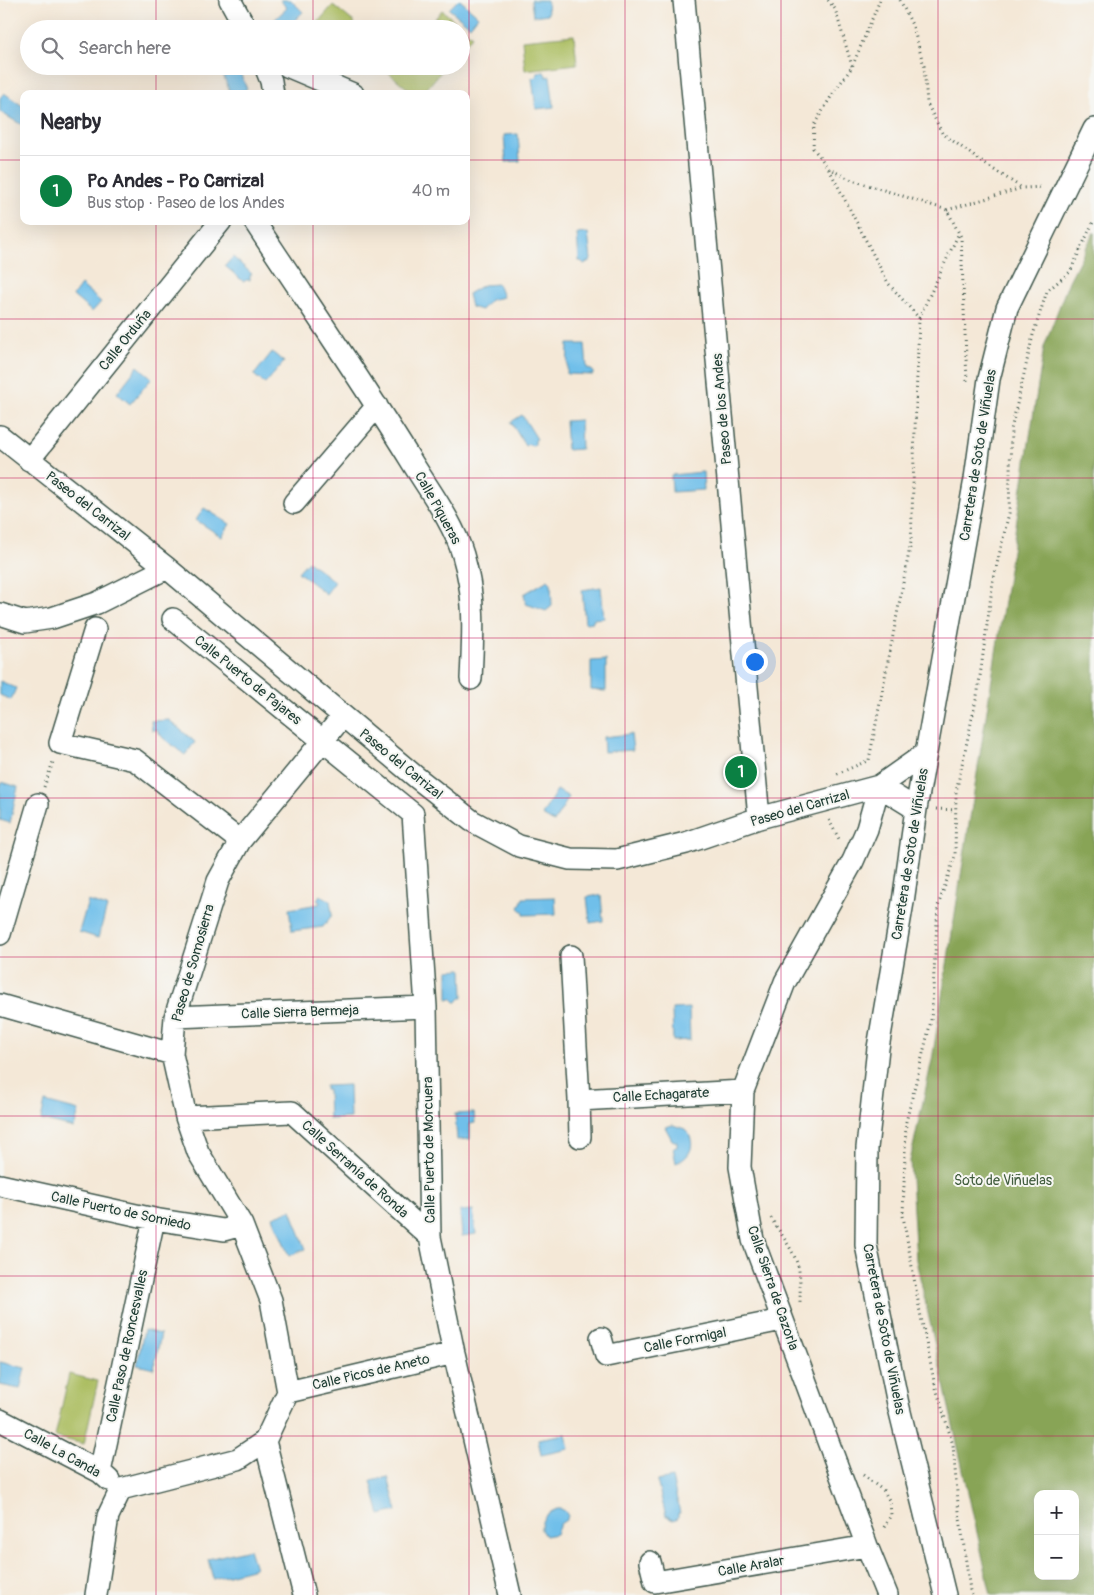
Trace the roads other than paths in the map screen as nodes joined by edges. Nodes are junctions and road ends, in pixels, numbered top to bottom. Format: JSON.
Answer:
{"nodes":[{"id":1,"x":230,"y":0,"type":"edge"},
{"id":2,"x":684,"y":0,"type":"edge"},
{"id":3,"x":241,"y":20,"type":"edge"},
{"id":4,"x":269,"y":75,"type":"edge"},
{"id":5,"x":308,"y":75,"type":"edge"},
{"id":6,"x":272,"y":90,"type":"edge"},
{"id":7,"x":344,"y":90,"type":"edge"},
{"id":8,"x":1094,"y":129,"type":"edge"},
{"id":9,"x":218,"y":225,"type":"edge"},
{"id":10,"x":257,"y":225,"type":"edge"},
{"id":11,"x":377,"y":406,"type":"junction"},
{"id":12,"x":0,"y":436,"type":"edge"},
{"id":13,"x":29,"y":460,"type":"junction"},
{"id":14,"x":294,"y":503,"type":"dead end"},
{"id":15,"x":167,"y":568,"type":"junction"},
{"id":16,"x":0,"y":614,"type":"edge"},
{"id":17,"x":173,"y":619,"type":"dead end"},
{"id":18,"x":95,"y":629,"type":"dead end"},
{"id":19,"x":471,"y":679,"type":"dead end"},
{"id":20,"x":342,"y":716,"type":"junction"},
{"id":21,"x":322,"y":740,"type":"junction"},
{"id":22,"x":926,"y":753,"type":"junction"},
{"id":23,"x":879,"y":786,"type":"junction"},
{"id":24,"x":38,"y":804,"type":"road end"},
{"id":25,"x":916,"y":809,"type":"junction"},
{"id":26,"x":759,"y":818,"type":"junction"},
{"id":27,"x":240,"y":841,"type":"junction"},
{"id":28,"x":0,"y":934,"type":"edge"},
{"id":29,"x":571,"y":956,"type":"dead end"},
{"id":30,"x":0,"y":1005,"type":"edge"},
{"id":31,"x":426,"y":1007,"type":"junction"},
{"id":32,"x":175,"y":1017,"type":"junction"},
{"id":33,"x":172,"y":1054,"type":"junction"},
{"id":34,"x":743,"y":1091,"type":"junction"},
{"id":35,"x":579,"y":1100,"type":"junction"},
{"id":36,"x":186,"y":1116,"type":"junction"},
{"id":37,"x":580,"y":1138,"type":"dead end"},
{"id":38,"x":0,"y":1185,"type":"edge"},
{"id":39,"x":154,"y":1219,"type":"junction"},
{"id":40,"x":242,"y":1225,"type":"junction"},
{"id":41,"x":430,"y":1237,"type":"junction"},
{"id":42,"x":791,"y":1317,"type":"junction"},
{"id":43,"x":601,"y":1338,"type":"dead end"},
{"id":44,"x":454,"y":1353,"type":"junction"},
{"id":45,"x":288,"y":1392,"type":"junction"},
{"id":46,"x":0,"y":1420,"type":"edge"},
{"id":47,"x":265,"y":1441,"type":"junction"},
{"id":48,"x":100,"y":1472,"type":"junction"},
{"id":49,"x":121,"y":1489,"type":"junction"},
{"id":50,"x":874,"y":1538,"type":"junction"},
{"id":51,"x":650,"y":1562,"type":"dead end"},
{"id":52,"x":96,"y":1595,"type":"edge"},
{"id":53,"x":304,"y":1595,"type":"edge"},
{"id":54,"x":510,"y":1595,"type":"edge"},
{"id":55,"x":887,"y":1595,"type":"edge"},
{"id":56,"x":945,"y":1595,"type":"edge"}],
"edges":[{"from":1,"to":3,"type":"street"},
{"from":2,"to":26,"type":"street","name":"Paseo de los Andes"},
{"from":4,"to":6,"type":"street"},
{"from":5,"to":7,"type":"street"},
{"from":8,"to":22,"type":"street","name":"Carretera de Soto de Viñuelas"},
{"from":9,"to":13,"type":"street","name":"Calle Orduña"},
{"from":10,"to":11,"type":"street","name":"Calle Piqueras"},
{"from":11,"to":14,"type":"street"},
{"from":11,"to":19,"type":"street","name":"Calle Piqueras"},
{"from":12,"to":13,"type":"street","name":"Paseo del Carrizal"},
{"from":13,"to":15,"type":"street","name":"Paseo del Carrizal"},
{"from":15,"to":16,"type":"street"},
{"from":15,"to":20,"type":"street","name":"Paseo del Carrizal"},
{"from":17,"to":21,"type":"street","name":"Calle Puerto de Pajares"},
{"from":18,"to":27,"type":"street"},
{"from":20,"to":21,"type":"street","name":"Paseo de Somosierra"},
{"from":20,"to":26,"type":"street","name":"Paseo del Carrizal"},
{"from":21,"to":27,"type":"street","name":"Paseo de Somosierra"},
{"from":21,"to":31,"type":"street","name":"Calle Puerto de Morcuera"},
{"from":22,"to":23,"type":"street","name":"Paseo del Carrizal"},
{"from":22,"to":25,"type":"street","name":"Carretera de Soto de Viñuelas"},
{"from":23,"to":25,"type":"street"},
{"from":23,"to":26,"type":"street","name":"Paseo del Carrizal"},
{"from":23,"to":34,"type":"street","name":"Calle Sierra de Cazorla"},
{"from":24,"to":28,"type":"street"},
{"from":25,"to":56,"type":"street","name":"Carretera de Soto de Viñuelas"},
{"from":27,"to":32,"type":"street","name":"Paseo de Somosierra"},
{"from":29,"to":35,"type":"street"},
{"from":30,"to":33,"type":"street"},
{"from":31,"to":32,"type":"street","name":"Calle Sierra Bermeja"},
{"from":31,"to":41,"type":"street","name":"Calle Puerto de Morcuera"},
{"from":32,"to":33,"type":"street","name":"Paseo de Somosierra"},
{"from":33,"to":36,"type":"street","name":"Paseo de Somosierra"},
{"from":34,"to":35,"type":"street","name":"Calle Echagarate"},
{"from":34,"to":42,"type":"street","name":"Calle Sierra de Cazorla"},
{"from":35,"to":37,"type":"street"},
{"from":36,"to":40,"type":"street","name":"Paseo de Somosierra"},
{"from":36,"to":41,"type":"street","name":"Calle Serranía de Ronda"},
{"from":38,"to":39,"type":"street","name":"Calle Puerto de Somiedo"},
{"from":39,"to":40,"type":"street","name":"Calle Puerto de Somiedo"},
{"from":39,"to":48,"type":"street","name":"Calle Paso de Roncesvalles"},
{"from":40,"to":45,"type":"street","name":"Paseo de Somosierra"},
{"from":41,"to":44,"type":"street","name":"Calle Puerto de Morcuera"},
{"from":42,"to":43,"type":"street","name":"Calle Formigal"},
{"from":42,"to":50,"type":"street","name":"Calle Sierra de Cazorla"},
{"from":44,"to":45,"type":"street","name":"Calle Picos de Aneto"},
{"from":44,"to":54,"type":"street","name":"Calle Puerto de Morcuera"},
{"from":45,"to":47,"type":"street"},
{"from":46,"to":48,"type":"street","name":"Calle La Canda"},
{"from":47,"to":49,"type":"street"},
{"from":47,"to":53,"type":"street"},
{"from":48,"to":49,"type":"street","name":"Calle La Canda"},
{"from":49,"to":52,"type":"street"},
{"from":50,"to":51,"type":"street","name":"Calle Aralar"},
{"from":50,"to":55,"type":"street","name":"Calle Sierra de Cazorla"}]}
